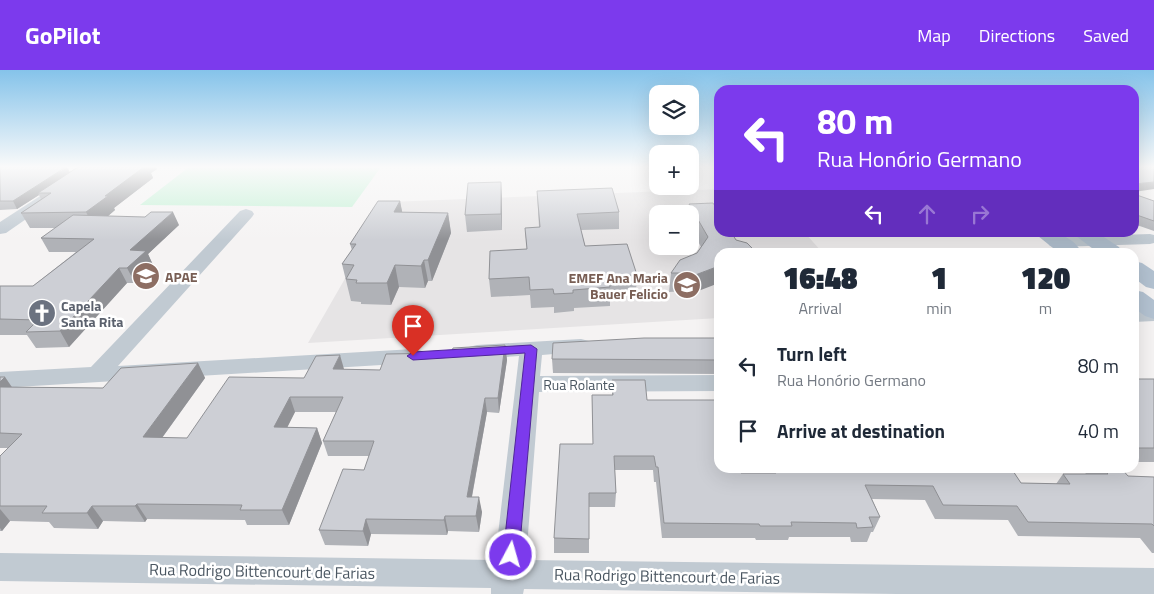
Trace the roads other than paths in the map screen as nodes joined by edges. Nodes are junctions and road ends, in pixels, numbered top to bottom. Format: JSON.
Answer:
{"nodes":[{"id":1,"x":58,"y":191,"type":"edge"},
{"id":2,"x":246,"y":214,"type":"dead end"},
{"id":3,"x":0,"y":218,"type":"edge"},
{"id":4,"x":18,"y":218,"type":"junction"},
{"id":5,"x":0,"y":229,"type":"edge"},
{"id":6,"x":1139,"y":235,"type":"edge"},
{"id":7,"x":1082,"y":237,"type":"edge"},
{"id":8,"x":1088,"y":237,"type":"edge"},
{"id":9,"x":1103,"y":237,"type":"edge"},
{"id":10,"x":1152,"y":240,"type":"edge"},
{"id":11,"x":1057,"y":242,"type":"edge"},
{"id":12,"x":1105,"y":248,"type":"edge"},
{"id":13,"x":1139,"y":301,"type":"edge"},
{"id":14,"x":1154,"y":313,"type":"edge"},
{"id":15,"x":1139,"y":315,"type":"edge"},
{"id":16,"x":600,"y":345,"type":"edge"},
{"id":17,"x":531,"y":349,"type":"junction"},
{"id":18,"x":97,"y":375,"type":"junction"},
{"id":19,"x":0,"y":380,"type":"edge"},
{"id":20,"x":714,"y":383,"type":"edge"},
{"id":21,"x":528,"y":384,"type":"junction"},
{"id":22,"x":0,"y":567,"type":"edge"},
{"id":23,"x":1154,"y":583,"type":"edge"},
{"id":24,"x":508,"y":584,"type":"edge"}],
"edges":[{"from":1,"to":4,"type":"street"},
{"from":2,"to":18,"type":"street"},
{"from":3,"to":4,"type":"street"},
{"from":4,"to":5,"type":"street"},
{"from":6,"to":10,"type":"street"},
{"from":7,"to":11,"type":"street"},
{"from":8,"to":12,"type":"main road"},
{"from":9,"to":10,"type":"street"},
{"from":13,"to":14,"type":"main road"},
{"from":14,"to":15,"type":"street"},
{"from":16,"to":17,"type":"street"},
{"from":17,"to":18,"type":"street"},
{"from":17,"to":21,"type":"street"},
{"from":18,"to":19,"type":"street"},
{"from":20,"to":21,"type":"street","name":"Rua Rolante"},
{"from":21,"to":24,"type":"street"},
{"from":22,"to":24,"type":"street","name":"Rua Rodrigo Bittencourt de Farias"},
{"from":23,"to":24,"type":"street","name":"Rua Rodrigo Bittencourt de Farias"}]}
